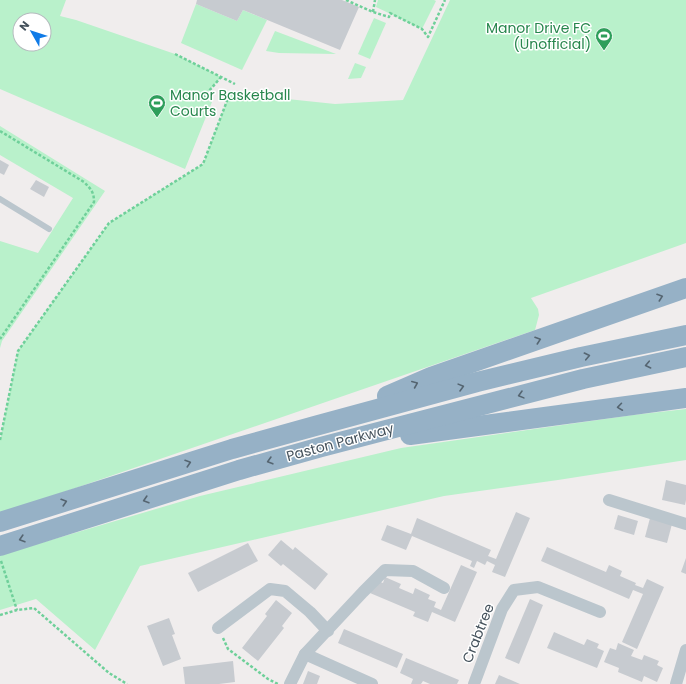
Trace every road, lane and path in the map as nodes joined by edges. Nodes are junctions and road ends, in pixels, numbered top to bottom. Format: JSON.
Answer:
{"nodes":[{"id":1,"x":346,"y":0,"type":"edge"},
{"id":2,"x":375,"y":0,"type":"edge"},
{"id":3,"x":445,"y":0,"type":"edge"},
{"id":4,"x":373,"y":12,"type":"junction"},
{"id":5,"x":175,"y":54,"type":"dead end"},
{"id":6,"x":221,"y":77,"type":"junction"},
{"id":7,"x":235,"y":84,"type":"dead end"},
{"id":8,"x":230,"y":93,"type":"dead end"},
{"id":9,"x":203,"y":98,"type":"dead end"},
{"id":10,"x":0,"y":199,"type":"edge"},
{"id":11,"x":49,"y":229,"type":"dead end"},
{"id":12,"x":686,"y":288,"type":"edge"},
{"id":13,"x":686,"y":335,"type":"edge"},
{"id":14,"x":686,"y":357,"type":"edge"},
{"id":15,"x":686,"y":398,"type":"edge"},
{"id":16,"x":315,"y":426,"type":"junction"},
{"id":17,"x":0,"y":440,"type":"edge"},
{"id":18,"x":321,"y":447,"type":"junction"},
{"id":19,"x":609,"y":500,"type":"dead end"},
{"id":20,"x":0,"y":522,"type":"edge"},
{"id":21,"x":686,"y":524,"type":"edge"},
{"id":22,"x":0,"y":546,"type":"edge"},
{"id":23,"x":0,"y":559,"type":"edge"},
{"id":24,"x":444,"y":588,"type":"dead end"},
{"id":25,"x":17,"y":610,"type":"junction"},
{"id":26,"x":600,"y":612,"type":"dead end"},
{"id":27,"x":0,"y":615,"type":"edge"},
{"id":28,"x":218,"y":628,"type":"joint"},
{"id":29,"x":328,"y":630,"type":"junction"},
{"id":30,"x":686,"y":650,"type":"edge"},
{"id":31,"x":305,"y":654,"type":"junction"},
{"id":32,"x":127,"y":684,"type":"edge"},
{"id":33,"x":278,"y":684,"type":"edge"},
{"id":34,"x":290,"y":684,"type":"edge"},
{"id":35,"x":372,"y":684,"type":"edge"},
{"id":36,"x":474,"y":684,"type":"edge"},
{"id":37,"x":676,"y":684,"type":"edge"}],
"edges":[{"from":1,"to":4,"type":"path"},
{"from":2,"to":4,"type":"path"},
{"from":3,"to":4,"type":"path"},
{"from":5,"to":6,"type":"path"},
{"from":6,"to":7,"type":"path"},
{"from":6,"to":9,"type":"path"},
{"from":8,"to":17,"type":"path"},
{"from":10,"to":11,"type":"lane"},
{"from":16,"to":12,"type":"highway","one_way":true},
{"from":16,"to":13,"type":"highway","name":"Paston Parkway","one_way":true},
{"from":14,"to":18,"type":"highway","name":"Paston Parkway","one_way":true},
{"from":15,"to":18,"type":"highway","one_way":true},
{"from":20,"to":16,"type":"highway","name":"Paston Parkway","one_way":true},
{"from":18,"to":22,"type":"highway","name":"Paston Parkway","one_way":true},
{"from":19,"to":21,"type":"street"},
{"from":23,"to":25,"type":"path"},
{"from":24,"to":29,"type":"street"},
{"from":25,"to":27,"type":"path"},
{"from":25,"to":32,"type":"path"},
{"from":26,"to":36,"type":"street","name":"Crabtree"},
{"from":28,"to":29,"type":"street"},
{"from":28,"to":33,"type":"path"},
{"from":29,"to":31,"type":"street"},
{"from":30,"to":37,"type":"street"},
{"from":31,"to":34,"type":"street"},
{"from":31,"to":35,"type":"street"}]}
